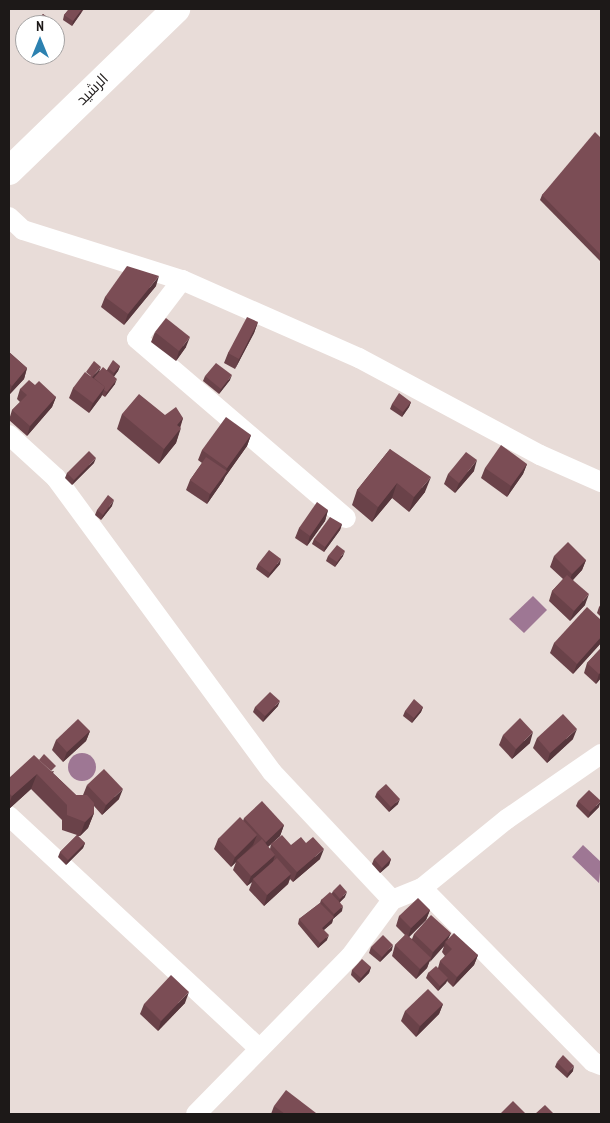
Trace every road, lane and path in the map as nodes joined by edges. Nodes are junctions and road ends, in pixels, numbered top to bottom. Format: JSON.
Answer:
{"nodes":[{"id":1,"x":176,"y":9,"type":"edge"},
{"id":2,"x":9,"y":172,"type":"edge"},
{"id":3,"x":9,"y":216,"type":"edge"},
{"id":4,"x":182,"y":280,"type":"junction"},
{"id":5,"x":9,"y":435,"type":"edge"},
{"id":6,"x":601,"y":482,"type":"edge"},
{"id":7,"x":346,"y":518,"type":"dead end"},
{"id":8,"x":601,"y":754,"type":"edge"},
{"id":9,"x":9,"y":816,"type":"edge"},
{"id":10,"x":422,"y":888,"type":"junction"},
{"id":11,"x":392,"y":900,"type":"junction"},
{"id":12,"x":260,"y":1050,"type":"junction"},
{"id":13,"x":601,"y":1065,"type":"edge"},
{"id":14,"x":196,"y":1114,"type":"edge"}],
"edges":[{"from":1,"to":2,"type":"main road","name":"الرشيد"},
{"from":3,"to":4,"type":"street"},
{"from":4,"to":6,"type":"street"},
{"from":4,"to":7,"type":"street"},
{"from":5,"to":11,"type":"street"},
{"from":8,"to":10,"type":"street"},
{"from":9,"to":12,"type":"street"},
{"from":10,"to":11,"type":"street"},
{"from":10,"to":13,"type":"street"},
{"from":11,"to":12,"type":"street"},
{"from":12,"to":14,"type":"street"}]}
